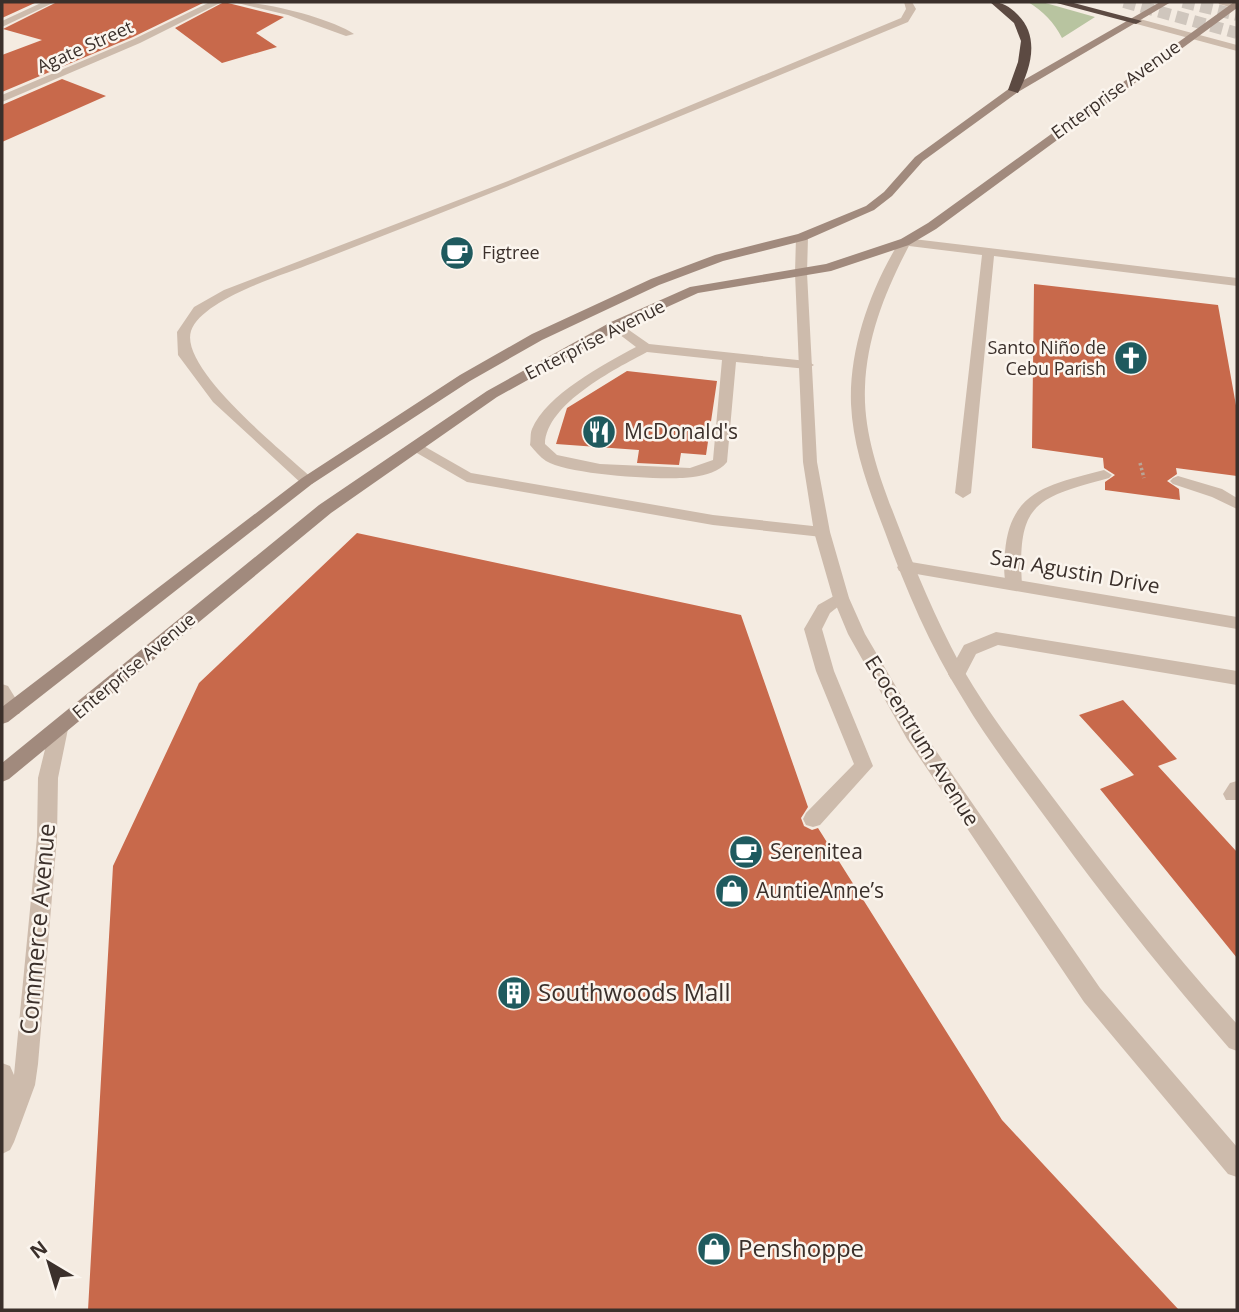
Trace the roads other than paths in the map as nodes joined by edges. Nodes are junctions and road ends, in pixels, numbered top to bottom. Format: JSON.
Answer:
{"nodes":[{"id":1,"x":50,"y":2,"type":"edge"},
{"id":2,"x":217,"y":2,"type":"edge"},
{"id":3,"x":238,"y":2,"type":"edge"},
{"id":4,"x":908,"y":2,"type":"edge"},
{"id":5,"x":995,"y":2,"type":"edge"},
{"id":6,"x":1058,"y":2,"type":"edge"},
{"id":7,"x":1166,"y":2,"type":"edge"},
{"id":8,"x":1222,"y":2,"type":"edge"},
{"id":9,"x":1237,"y":5,"type":"edge"},
{"id":10,"x":1136,"y":21,"type":"junction"},
{"id":11,"x":2,"y":24,"type":"edge"},
{"id":12,"x":349,"y":34,"type":"dead end"},
{"id":13,"x":1190,"y":36,"type":"junction"},
{"id":14,"x":1237,"y":48,"type":"edge"},
{"id":15,"x":1014,"y":90,"type":"junction"},
{"id":16,"x":2,"y":99,"type":"edge"},
{"id":17,"x":802,"y":237,"type":"junction"},
{"id":18,"x":905,"y":242,"type":"junction"},
{"id":19,"x":988,"y":252,"type":"junction"},
{"id":20,"x":801,"y":272,"type":"junction"},
{"id":21,"x":1237,"y":282,"type":"edge"},
{"id":22,"x":616,"y":325,"type":"junction"},
{"id":23,"x":645,"y":348,"type":"junction"},
{"id":24,"x":729,"y":358,"type":"junction"},
{"id":25,"x":807,"y":365,"type":"junction"},
{"id":26,"x":415,"y":446,"type":"junction"},
{"id":27,"x":1104,"y":475,"type":"dead end"},
{"id":28,"x":307,"y":481,"type":"junction"},
{"id":29,"x":1178,"y":481,"type":"dead end"},
{"id":30,"x":963,"y":493,"type":"dead end"},
{"id":31,"x":1237,"y":504,"type":"edge"},
{"id":32,"x":822,"y":532,"type":"junction"},
{"id":33,"x":905,"y":568,"type":"junction"},
{"id":34,"x":1014,"y":585,"type":"junction"},
{"id":35,"x":841,"y":598,"type":"junction"},
{"id":36,"x":1237,"y":623,"type":"edge"},
{"id":37,"x":957,"y":674,"type":"junction"},
{"id":38,"x":1237,"y":678,"type":"edge"},
{"id":39,"x":2,"y":691,"type":"edge"},
{"id":40,"x":8,"y":713,"type":"edge"},
{"id":41,"x":59,"y":729,"type":"junction"},
{"id":42,"x":2,"y":774,"type":"edge"},
{"id":43,"x":813,"y":819,"type":"dead end"},
{"id":44,"x":1237,"y":1040,"type":"edge"},
{"id":45,"x":2,"y":1074,"type":"edge"},
{"id":46,"x":5,"y":1135,"type":"edge"},
{"id":47,"x":1237,"y":1165,"type":"edge"}],
"edges":[{"from":1,"to":11,"type":"street"},
{"from":2,"to":16,"type":"street","name":"Agate Street"},
{"from":3,"to":12,"type":"street"},
{"from":4,"to":28,"type":"street"},
{"from":5,"to":15,"type":"highway"},
{"from":6,"to":10,"type":"highway"},
{"from":7,"to":10,"type":"main road","name":"Enterprise Avenue"},
{"from":8,"to":9,"type":"street"},
{"from":9,"to":13,"type":"main road","name":"Enterprise Avenue"},
{"from":10,"to":13,"type":"street"},
{"from":10,"to":15,"type":"main road","name":"Enterprise Avenue"},
{"from":13,"to":14,"type":"street"},
{"from":13,"to":18,"type":"main road","name":"Enterprise Avenue"},
{"from":15,"to":17,"type":"main road","name":"Enterprise Avenue"},
{"from":17,"to":20,"type":"street","name":"Ecocentrum Avenue"},
{"from":17,"to":28,"type":"main road","name":"Enterprise Avenue"},
{"from":18,"to":19,"type":"street"},
{"from":18,"to":20,"type":"main road","name":"Enterprise Avenue"},
{"from":18,"to":33,"type":"street"},
{"from":19,"to":21,"type":"street"},
{"from":19,"to":30,"type":"street"},
{"from":20,"to":22,"type":"main road","name":"Enterprise Avenue"},
{"from":20,"to":25,"type":"street","name":"Ecocentrum Avenue"},
{"from":22,"to":23,"type":"street"},
{"from":22,"to":26,"type":"main road","name":"Enterprise Avenue"},
{"from":23,"to":24,"type":"street"},
{"from":23,"to":24,"type":"street"},
{"from":24,"to":25,"type":"street"},
{"from":25,"to":32,"type":"street","name":"Ecocentrum Avenue"},
{"from":26,"to":32,"type":"street"},
{"from":26,"to":41,"type":"main road","name":"Enterprise Avenue"},
{"from":27,"to":34,"type":"street"},
{"from":28,"to":40,"type":"main road","name":"Enterprise Avenue"},
{"from":29,"to":31,"type":"street"},
{"from":32,"to":35,"type":"street","name":"Ecocentrum Avenue"},
{"from":33,"to":34,"type":"street","name":"San Agustin Drive"},
{"from":33,"to":37,"type":"street"},
{"from":34,"to":36,"type":"street","name":"San Agustin Drive"},
{"from":35,"to":43,"type":"street"},
{"from":35,"to":47,"type":"street","name":"Ecocentrum Avenue"},
{"from":37,"to":38,"type":"street"},
{"from":37,"to":44,"type":"street"},
{"from":39,"to":40,"type":"street"},
{"from":41,"to":42,"type":"main road","name":"Enterprise Avenue"},
{"from":41,"to":46,"type":"street","name":"Commerce Avenue"},
{"from":45,"to":46,"type":"street","name":"Commerce Avenue"}]}
